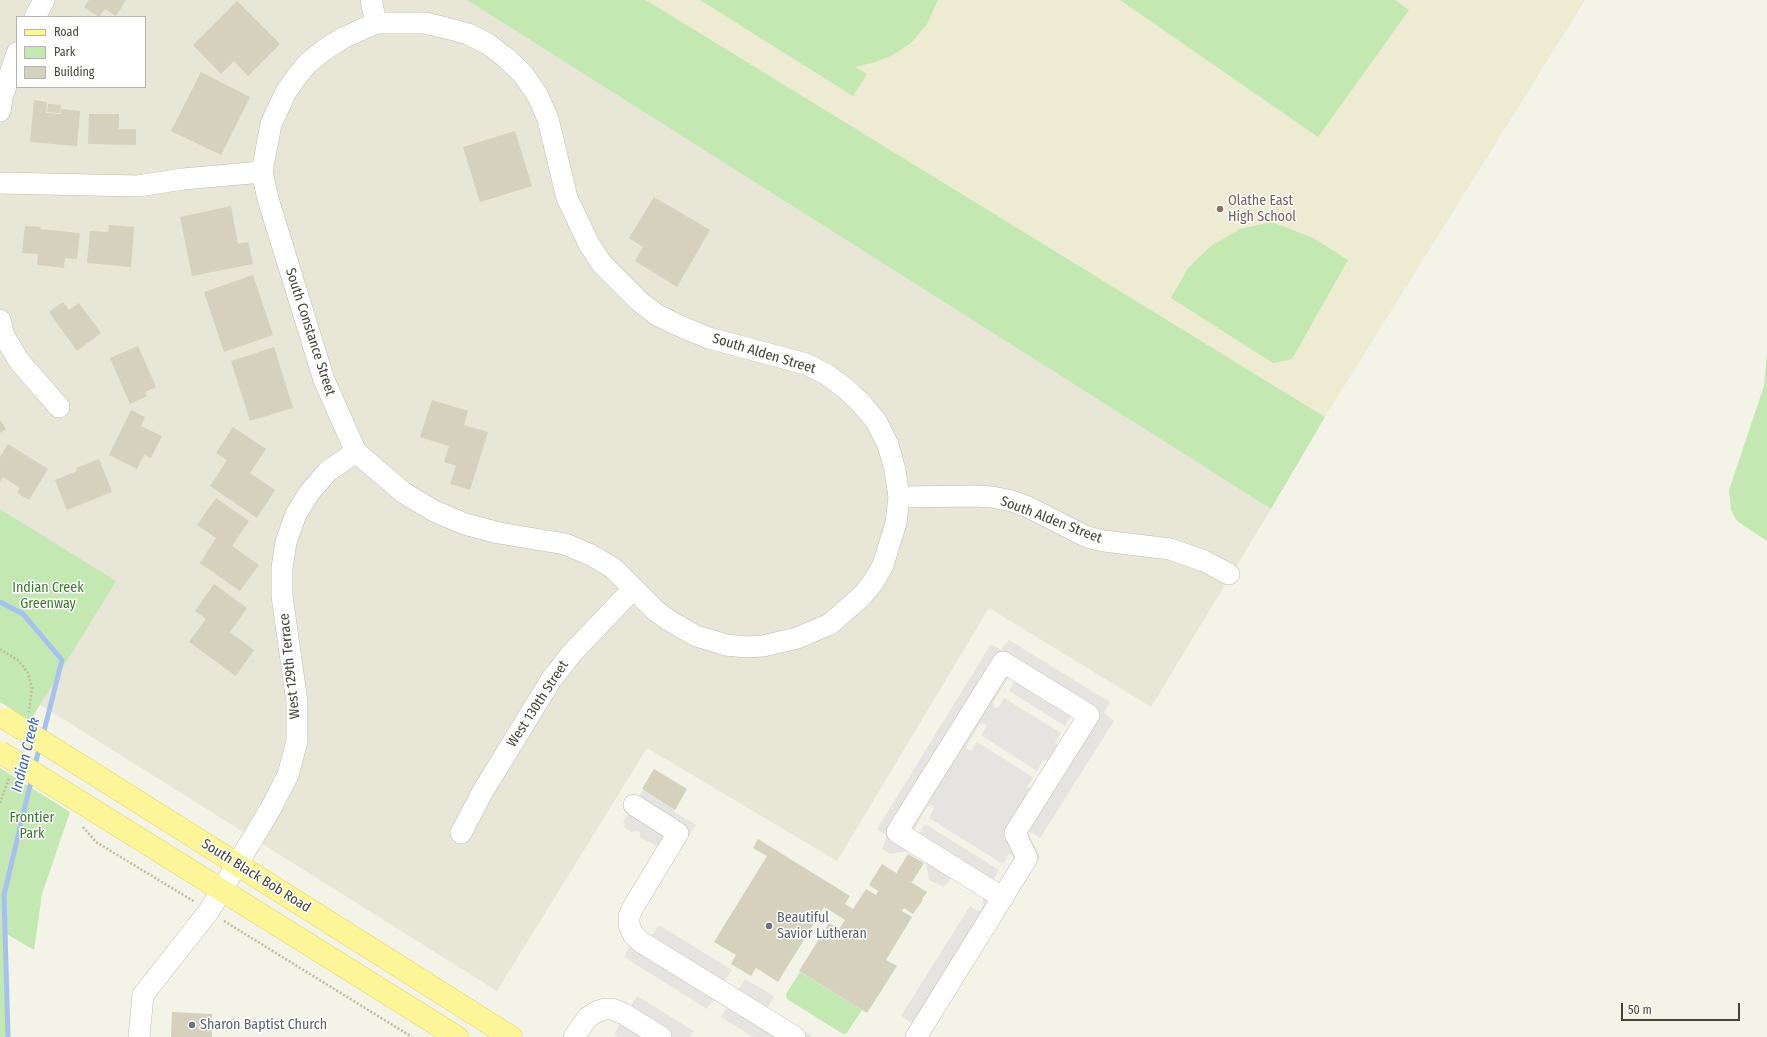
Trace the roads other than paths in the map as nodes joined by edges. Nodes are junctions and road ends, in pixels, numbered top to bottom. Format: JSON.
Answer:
{"nodes":[{"id":1,"x":44,"y":0,"type":"edge"},
{"id":2,"x":371,"y":0,"type":"edge"},
{"id":3,"x":36,"y":16,"type":"edge"},
{"id":4,"x":376,"y":23,"type":"junction"},
{"id":5,"x":16,"y":56,"type":"edge"},
{"id":6,"x":0,"y":111,"type":"edge"},
{"id":7,"x":262,"y":172,"type":"junction"},
{"id":8,"x":0,"y":183,"type":"edge"},
{"id":9,"x":0,"y":320,"type":"edge"},
{"id":10,"x":59,"y":407,"type":"dead end"},
{"id":11,"x":356,"y":452,"type":"junction"},
{"id":12,"x":899,"y":497,"type":"junction"},
{"id":13,"x":1229,"y":574,"type":"dead end"},
{"id":14,"x":633,"y":589,"type":"junction"},
{"id":15,"x":3,"y":718,"type":"edge"},
{"id":16,"x":0,"y":752,"type":"edge"},
{"id":17,"x":634,"y":805,"type":"dead end"},
{"id":18,"x":461,"y":833,"type":"dead end"},
{"id":19,"x":238,"y":864,"type":"junction"},
{"id":20,"x":222,"y":890,"type":"junction"},
{"id":21,"x":1003,"y":898,"type":"junction"},
{"id":22,"x":139,"y":1037,"type":"edge"},
{"id":23,"x":457,"y":1037,"type":"edge"},
{"id":24,"x":511,"y":1037,"type":"edge"},
{"id":25,"x":574,"y":1037,"type":"edge"},
{"id":26,"x":661,"y":1037,"type":"edge"},
{"id":27,"x":795,"y":1037,"type":"edge"},
{"id":28,"x":916,"y":1037,"type":"edge"}],
"edges":[{"from":1,"to":3,"type":"street"},
{"from":2,"to":4,"type":"street"},
{"from":4,"to":7,"type":"street"},
{"from":4,"to":12,"type":"street","name":"South Alden Street"},
{"from":5,"to":6,"type":"street"},
{"from":7,"to":8,"type":"street"},
{"from":7,"to":11,"type":"street","name":"South Constance Street"},
{"from":9,"to":10,"type":"street"},
{"from":11,"to":14,"type":"street","name":"South Constance Street"},
{"from":11,"to":19,"type":"street","name":"West 129th Terrace"},
{"from":12,"to":13,"type":"street","name":"South Alden Street"},
{"from":12,"to":14,"type":"street","name":"South Constance Street"},
{"from":14,"to":18,"type":"street","name":"West 130th Street"},
{"from":15,"to":19,"type":"main road","name":"South Black Bob Road","bridge":true},
{"from":16,"to":20,"type":"main road","bridge":true},
{"from":17,"to":27,"type":"street"},
{"from":19,"to":20,"type":"street","name":"West 129th Terrace"},
{"from":19,"to":24,"type":"main road","name":"South Black Bob Road"},
{"from":20,"to":22,"type":"street","name":"West 129th Terrace"},
{"from":20,"to":23,"type":"main road"},
{"from":21,"to":21,"type":"street"},
{"from":21,"to":28,"type":"street"},
{"from":25,"to":26,"type":"street"}]}
